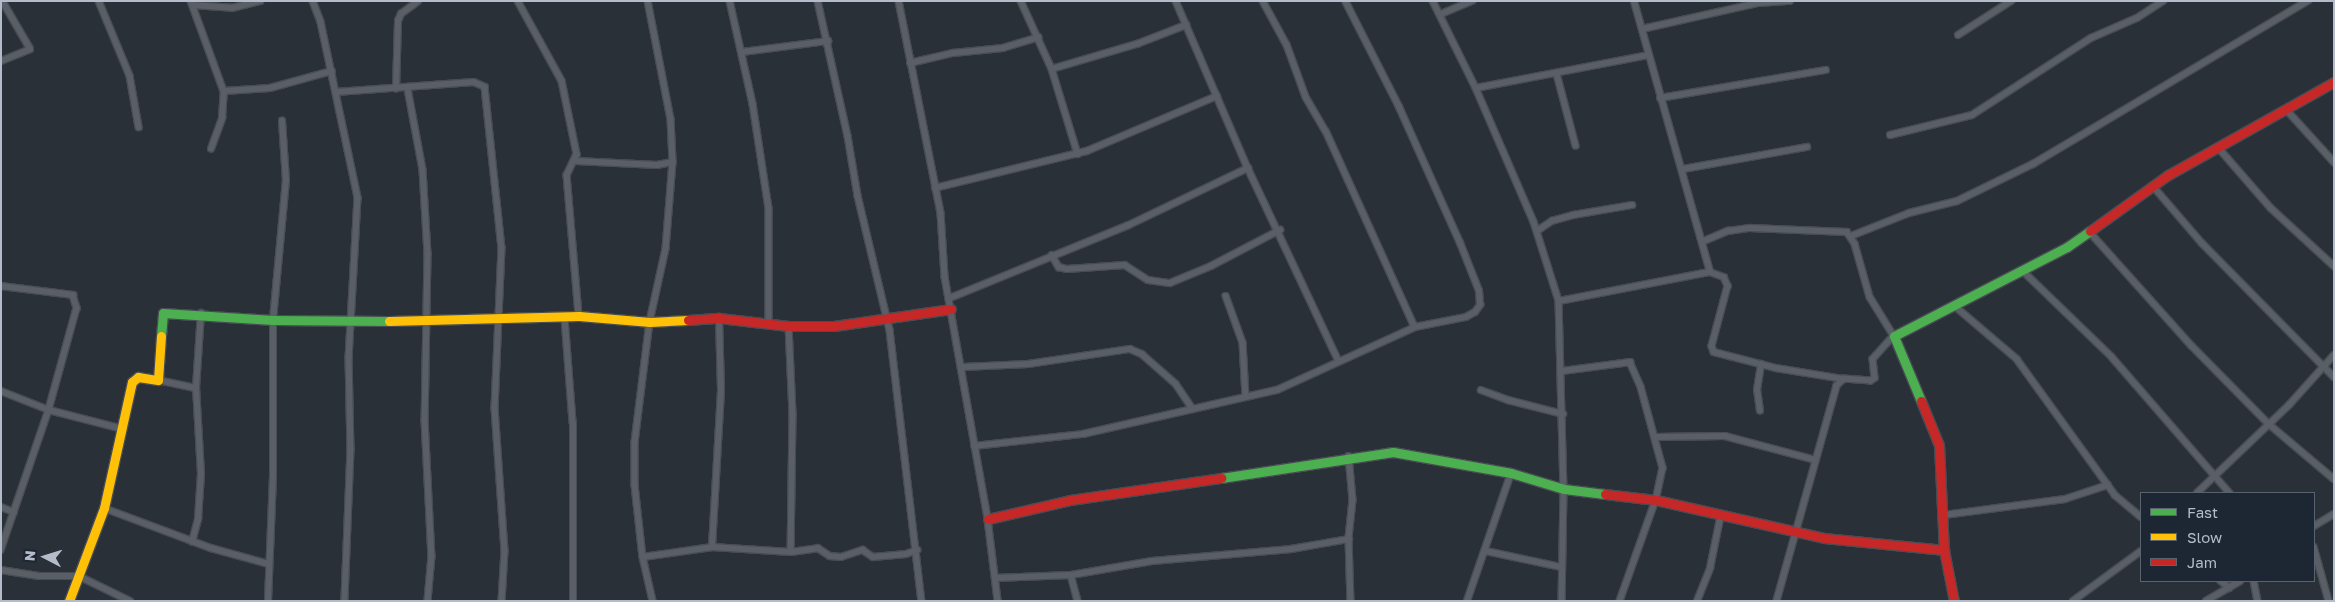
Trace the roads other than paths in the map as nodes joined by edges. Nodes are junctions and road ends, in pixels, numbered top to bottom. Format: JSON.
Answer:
{"nodes":[{"id":1,"x":2,"y":1,"type":"edge"},
{"id":2,"x":99,"y":1,"type":"edge"},
{"id":3,"x":260,"y":1,"type":"edge"},
{"id":4,"x":314,"y":1,"type":"edge"},
{"id":5,"x":418,"y":1,"type":"edge"},
{"id":6,"x":518,"y":1,"type":"edge"},
{"id":7,"x":648,"y":1,"type":"edge"},
{"id":8,"x":730,"y":1,"type":"edge"},
{"id":9,"x":818,"y":1,"type":"edge"},
{"id":10,"x":900,"y":1,"type":"edge"},
{"id":11,"x":1021,"y":1,"type":"edge"},
{"id":12,"x":1176,"y":1,"type":"edge"},
{"id":13,"x":1263,"y":1,"type":"edge"},
{"id":14,"x":1345,"y":1,"type":"edge"},
{"id":15,"x":1433,"y":1,"type":"edge"},
{"id":16,"x":1472,"y":1,"type":"edge"},
{"id":17,"x":1634,"y":1,"type":"edge"},
{"id":18,"x":1790,"y":1,"type":"edge"},
{"id":19,"x":2011,"y":1,"type":"edge"},
{"id":20,"x":2163,"y":1,"type":"edge"},
{"id":21,"x":2308,"y":1,"type":"edge"},
{"id":22,"x":192,"y":3,"type":"edge"},
{"id":23,"x":1441,"y":14,"type":"junction"},
{"id":24,"x":1186,"y":25,"type":"junction"},
{"id":25,"x":1642,"y":29,"type":"junction"},
{"id":26,"x":1958,"y":35,"type":"dead end"},
{"id":27,"x":1038,"y":37,"type":"junction"},
{"id":28,"x":828,"y":41,"type":"junction"},
{"id":29,"x":742,"y":52,"type":"junction"},
{"id":30,"x":1649,"y":55,"type":"junction"},
{"id":31,"x":1,"y":61,"type":"edge"},
{"id":32,"x":910,"y":63,"type":"junction"},
{"id":33,"x":1052,"y":69,"type":"junction"},
{"id":34,"x":1826,"y":70,"type":"dead end"},
{"id":35,"x":332,"y":71,"type":"junction"},
{"id":36,"x":1557,"y":74,"type":"junction"},
{"id":37,"x":2334,"y":82,"type":"edge"},
{"id":38,"x":408,"y":88,"type":"junction"},
{"id":39,"x":1476,"y":88,"type":"junction"},
{"id":40,"x":396,"y":89,"type":"junction"},
{"id":41,"x":224,"y":91,"type":"junction"},
{"id":42,"x":336,"y":92,"type":"junction"},
{"id":43,"x":1217,"y":96,"type":"junction"},
{"id":44,"x":1660,"y":98,"type":"junction"},
{"id":45,"x":2286,"y":109,"type":"junction"},
{"id":46,"x":282,"y":121,"type":"dead end"},
{"id":47,"x":139,"y":127,"type":"dead end"},
{"id":48,"x":1890,"y":135,"type":"dead end"},
{"id":49,"x":1576,"y":146,"type":"dead end"},
{"id":50,"x":1806,"y":147,"type":"dead end"},
{"id":51,"x":2218,"y":147,"type":"junction"},
{"id":52,"x":211,"y":149,"type":"dead end"},
{"id":53,"x":1078,"y":154,"type":"junction"},
{"id":54,"x":576,"y":161,"type":"junction"},
{"id":55,"x":672,"y":162,"type":"junction"},
{"id":56,"x":2334,"y":162,"type":"edge"},
{"id":57,"x":1248,"y":168,"type":"junction"},
{"id":58,"x":1683,"y":169,"type":"junction"},
{"id":59,"x":2153,"y":186,"type":"junction"},
{"id":60,"x":935,"y":188,"type":"junction"},
{"id":61,"x":1632,"y":205,"type":"dead end"},
{"id":62,"x":1280,"y":230,"type":"junction"},
{"id":63,"x":1537,"y":231,"type":"junction"},
{"id":64,"x":2089,"y":231,"type":"junction"},
{"id":65,"x":1851,"y":236,"type":"junction"},
{"id":66,"x":1704,"y":241,"type":"junction"},
{"id":67,"x":1052,"y":255,"type":"junction"},
{"id":68,"x":2334,"y":266,"type":"edge"},
{"id":69,"x":2022,"y":270,"type":"junction"},
{"id":70,"x":1710,"y":272,"type":"junction"},
{"id":71,"x":1,"y":286,"type":"edge"},
{"id":72,"x":1226,"y":296,"type":"dead end"},
{"id":73,"x":950,"y":298,"type":"junction"},
{"id":74,"x":1559,"y":301,"type":"junction"},
{"id":75,"x":1955,"y":306,"type":"junction"},
{"id":76,"x":951,"y":309,"type":"junction"},
{"id":77,"x":201,"y":313,"type":"junction"},
{"id":78,"x":579,"y":316,"type":"junction"},
{"id":79,"x":501,"y":318,"type":"junction"},
{"id":80,"x":565,"y":318,"type":"junction"},
{"id":81,"x":719,"y":318,"type":"junction"},
{"id":82,"x":273,"y":320,"type":"junction"},
{"id":83,"x":353,"y":320,"type":"junction"},
{"id":84,"x":888,"y":320,"type":"junction"},
{"id":85,"x":429,"y":322,"type":"junction"},
{"id":86,"x":650,"y":322,"type":"junction"},
{"id":87,"x":769,"y":323,"type":"junction"},
{"id":88,"x":789,"y":326,"type":"junction"},
{"id":89,"x":1415,"y":327,"type":"junction"},
{"id":90,"x":1894,"y":336,"type":"junction"},
{"id":91,"x":2334,"y":355,"type":"edge"},
{"id":92,"x":1338,"y":359,"type":"junction"},
{"id":93,"x":1761,"y":364,"type":"junction"},
{"id":94,"x":2323,"y":366,"type":"junction"},
{"id":95,"x":963,"y":367,"type":"junction"},
{"id":96,"x":1562,"y":371,"type":"junction"},
{"id":97,"x":2334,"y":377,"type":"edge"},
{"id":98,"x":1844,"y":379,"type":"junction"},
{"id":99,"x":158,"y":380,"type":"junction"},
{"id":100,"x":196,"y":388,"type":"junction"},
{"id":101,"x":1481,"y":390,"type":"dead end"},
{"id":102,"x":1,"y":391,"type":"edge"},
{"id":103,"x":1246,"y":397,"type":"junction"},
{"id":104,"x":1193,"y":409,"type":"junction"},
{"id":105,"x":49,"y":410,"type":"junction"},
{"id":106,"x":1760,"y":411,"type":"dead end"},
{"id":107,"x":1563,"y":414,"type":"junction"},
{"id":108,"x":2269,"y":424,"type":"junction"},
{"id":109,"x":123,"y":429,"type":"junction"},
{"id":110,"x":1655,"y":437,"type":"junction"},
{"id":111,"x":974,"y":446,"type":"junction"},
{"id":112,"x":1349,"y":456,"type":"junction"},
{"id":113,"x":1816,"y":460,"type":"junction"},
{"id":114,"x":1512,"y":473,"type":"junction"},
{"id":115,"x":2214,"y":477,"type":"junction"},
{"id":116,"x":2334,"y":479,"type":"edge"},
{"id":117,"x":2108,"y":485,"type":"junction"},
{"id":118,"x":1564,"y":489,"type":"junction"},
{"id":119,"x":2198,"y":492,"type":"edge"},
{"id":120,"x":2229,"y":492,"type":"edge"},
{"id":121,"x":1656,"y":500,"type":"junction"},
{"id":122,"x":1,"y":507,"type":"edge"},
{"id":123,"x":104,"y":508,"type":"junction"},
{"id":124,"x":14,"y":512,"type":"junction"},
{"id":125,"x":1721,"y":514,"type":"junction"},
{"id":126,"x":2334,"y":514,"type":"edge"},
{"id":127,"x":1944,"y":515,"type":"junction"},
{"id":128,"x":2140,"y":516,"type":"edge"},
{"id":129,"x":988,"y":519,"type":"junction"},
{"id":130,"x":2315,"y":525,"type":"edge"},
{"id":131,"x":1797,"y":532,"type":"junction"},
{"id":132,"x":1349,"y":539,"type":"junction"},
{"id":133,"x":192,"y":542,"type":"junction"},
{"id":134,"x":712,"y":547,"type":"junction"},
{"id":135,"x":1,"y":550,"type":"edge"},
{"id":136,"x":917,"y":550,"type":"junction"},
{"id":137,"x":1944,"y":550,"type":"junction"},
{"id":138,"x":2315,"y":550,"type":"edge"},
{"id":139,"x":1486,"y":551,"type":"junction"},
{"id":140,"x":791,"y":552,"type":"junction"},
{"id":141,"x":2140,"y":552,"type":"edge"},
{"id":142,"x":643,"y":557,"type":"junction"},
{"id":143,"x":269,"y":564,"type":"junction"},
{"id":144,"x":1561,"y":567,"type":"junction"},
{"id":145,"x":1,"y":570,"type":"edge"},
{"id":146,"x":1071,"y":575,"type":"junction"},
{"id":147,"x":79,"y":576,"type":"junction"},
{"id":148,"x":995,"y":578,"type":"junction"},
{"id":149,"x":2222,"y":582,"type":"edge"},
{"id":150,"x":2239,"y":582,"type":"edge"},
{"id":151,"x":2254,"y":582,"type":"edge"},
{"id":152,"x":2230,"y":588,"type":"junction"},
{"id":153,"x":2330,"y":597,"type":"edge"},
{"id":154,"x":70,"y":601,"type":"edge"},
{"id":155,"x":130,"y":601,"type":"edge"},
{"id":156,"x":268,"y":601,"type":"edge"},
{"id":157,"x":345,"y":601,"type":"edge"},
{"id":158,"x":428,"y":601,"type":"edge"},
{"id":159,"x":502,"y":601,"type":"edge"},
{"id":160,"x":573,"y":601,"type":"edge"},
{"id":161,"x":653,"y":601,"type":"edge"},
{"id":162,"x":922,"y":601,"type":"edge"},
{"id":163,"x":998,"y":601,"type":"edge"},
{"id":164,"x":1078,"y":601,"type":"edge"},
{"id":165,"x":1351,"y":601,"type":"edge"},
{"id":166,"x":1467,"y":601,"type":"edge"},
{"id":167,"x":1562,"y":601,"type":"edge"},
{"id":168,"x":1620,"y":601,"type":"edge"},
{"id":169,"x":1697,"y":601,"type":"edge"},
{"id":170,"x":1777,"y":601,"type":"edge"},
{"id":171,"x":1954,"y":601,"type":"edge"},
{"id":172,"x":2073,"y":601,"type":"edge"},
{"id":173,"x":2206,"y":601,"type":"edge"},
{"id":174,"x":2258,"y":601,"type":"edge"}],
"edges":[{"from":1,"to":31,"type":"street"},
{"from":2,"to":47,"type":"street"},
{"from":3,"to":22,"type":"street"},
{"from":4,"to":35,"type":"street"},
{"from":5,"to":40,"type":"street"},
{"from":6,"to":54,"type":"street"},
{"from":7,"to":55,"type":"street"},
{"from":8,"to":29,"type":"street"},
{"from":9,"to":28,"type":"street"},
{"from":10,"to":32,"type":"street"},
{"from":11,"to":27,"type":"street"},
{"from":12,"to":24,"type":"street"},
{"from":13,"to":89,"type":"street"},
{"from":14,"to":89,"type":"street"},
{"from":15,"to":23,"type":"street"},
{"from":16,"to":23,"type":"street"},
{"from":17,"to":25,"type":"street"},
{"from":18,"to":25,"type":"street"},
{"from":19,"to":26,"type":"street"},
{"from":20,"to":48,"type":"street"},
{"from":21,"to":65,"type":"street"},
{"from":22,"to":41,"type":"street"},
{"from":23,"to":39,"type":"street"},
{"from":24,"to":33,"type":"street"},
{"from":24,"to":43,"type":"street"},
{"from":25,"to":30,"type":"street"},
{"from":27,"to":32,"type":"street"},
{"from":27,"to":33,"type":"street"},
{"from":28,"to":29,"type":"street"},
{"from":28,"to":84,"type":"street"},
{"from":29,"to":87,"type":"street"},
{"from":30,"to":36,"type":"street"},
{"from":30,"to":44,"type":"street"},
{"from":32,"to":60,"type":"street"},
{"from":33,"to":53,"type":"street"},
{"from":34,"to":44,"type":"street"},
{"from":35,"to":41,"type":"street"},
{"from":35,"to":42,"type":"street"},
{"from":36,"to":39,"type":"street"},
{"from":36,"to":49,"type":"street"},
{"from":37,"to":45,"type":"street"},
{"from":38,"to":40,"type":"street"},
{"from":38,"to":79,"type":"street"},
{"from":38,"to":85,"type":"street"},
{"from":39,"to":63,"type":"street"},
{"from":40,"to":42,"type":"street"},
{"from":41,"to":52,"type":"street"},
{"from":42,"to":83,"type":"street"},
{"from":43,"to":53,"type":"street"},
{"from":43,"to":57,"type":"street"},
{"from":44,"to":58,"type":"street"},
{"from":45,"to":51,"type":"street"},
{"from":45,"to":56,"type":"street"},
{"from":46,"to":82,"type":"street"},
{"from":50,"to":58,"type":"street"},
{"from":51,"to":59,"type":"street"},
{"from":51,"to":68,"type":"street"},
{"from":53,"to":60,"type":"street"},
{"from":54,"to":55,"type":"street"},
{"from":54,"to":78,"type":"street"},
{"from":55,"to":86,"type":"street"},
{"from":57,"to":62,"type":"street"},
{"from":57,"to":67,"type":"street"},
{"from":58,"to":66,"type":"street"},
{"from":59,"to":64,"type":"street"},
{"from":59,"to":94,"type":"street"},
{"from":60,"to":73,"type":"street"},
{"from":61,"to":63,"type":"street"},
{"from":62,"to":67,"type":"street"},
{"from":62,"to":92,"type":"street"},
{"from":63,"to":74,"type":"street"},
{"from":64,"to":69,"type":"street"},
{"from":64,"to":108,"type":"street"},
{"from":65,"to":66,"type":"street"},
{"from":65,"to":90,"type":"street"},
{"from":66,"to":70,"type":"street"},
{"from":67,"to":73,"type":"street"},
{"from":69,"to":75,"type":"street"},
{"from":69,"to":115,"type":"street"},
{"from":70,"to":74,"type":"street"},
{"from":70,"to":93,"type":"street"},
{"from":71,"to":105,"type":"street"},
{"from":72,"to":103,"type":"street"},
{"from":73,"to":76,"type":"street"},
{"from":74,"to":96,"type":"street"},
{"from":75,"to":90,"type":"street"},
{"from":75,"to":117,"type":"street"},
{"from":76,"to":84,"type":"street"},
{"from":76,"to":95,"type":"street"},
{"from":77,"to":82,"type":"street"},
{"from":77,"to":99,"type":"street"},
{"from":77,"to":100,"type":"street"},
{"from":78,"to":80,"type":"street"},
{"from":78,"to":86,"type":"street"},
{"from":79,"to":80,"type":"street"},
{"from":79,"to":85,"type":"street"},
{"from":79,"to":159,"type":"street"},
{"from":80,"to":160,"type":"street"},
{"from":81,"to":86,"type":"street"},
{"from":81,"to":87,"type":"street"},
{"from":81,"to":134,"type":"street"},
{"from":82,"to":83,"type":"street"},
{"from":82,"to":143,"type":"street"},
{"from":83,"to":85,"type":"street"},
{"from":83,"to":157,"type":"street"},
{"from":84,"to":88,"type":"street"},
{"from":84,"to":136,"type":"street"},
{"from":85,"to":158,"type":"street"},
{"from":86,"to":142,"type":"street"},
{"from":87,"to":88,"type":"street"},
{"from":88,"to":140,"type":"street"},
{"from":89,"to":92,"type":"street"},
{"from":90,"to":98,"type":"street"},
{"from":90,"to":127,"type":"street"},
{"from":91,"to":94,"type":"street"},
{"from":92,"to":103,"type":"street"},
{"from":93,"to":98,"type":"street"},
{"from":93,"to":106,"type":"street"},
{"from":94,"to":97,"type":"street"},
{"from":94,"to":108,"type":"street"},
{"from":95,"to":104,"type":"street"},
{"from":95,"to":111,"type":"street"},
{"from":96,"to":107,"type":"street"},
{"from":96,"to":110,"type":"street"},
{"from":98,"to":113,"type":"street"},
{"from":99,"to":100,"type":"street"},
{"from":99,"to":109,"type":"street"},
{"from":100,"to":133,"type":"street"},
{"from":101,"to":107,"type":"street"},
{"from":102,"to":105,"type":"street"},
{"from":103,"to":104,"type":"street"},
{"from":104,"to":111,"type":"street"},
{"from":105,"to":109,"type":"street"},
{"from":105,"to":124,"type":"street"},
{"from":107,"to":118,"type":"street"},
{"from":108,"to":115,"type":"street"},
{"from":108,"to":116,"type":"street"},
{"from":109,"to":123,"type":"street"},
{"from":110,"to":113,"type":"street"},
{"from":110,"to":121,"type":"street"},
{"from":111,"to":129,"type":"street"},
{"from":112,"to":114,"type":"street"},
{"from":112,"to":129,"type":"street"},
{"from":112,"to":132,"type":"street"},
{"from":113,"to":131,"type":"street"},
{"from":114,"to":118,"type":"street"},
{"from":114,"to":139,"type":"street"},
{"from":115,"to":119,"type":"street"},
{"from":115,"to":120,"type":"street"},
{"from":117,"to":127,"type":"street"},
{"from":117,"to":128,"type":"street"},
{"from":118,"to":121,"type":"street"},
{"from":118,"to":144,"type":"street"},
{"from":121,"to":125,"type":"street"},
{"from":121,"to":168,"type":"street"},
{"from":122,"to":124,"type":"street"},
{"from":123,"to":133,"type":"street"},
{"from":123,"to":147,"type":"street"},
{"from":124,"to":135,"type":"street"},
{"from":125,"to":131,"type":"street"},
{"from":125,"to":169,"type":"street"},
{"from":126,"to":130,"type":"street"},
{"from":127,"to":137,"type":"street"},
{"from":129,"to":148,"type":"street"},
{"from":131,"to":137,"type":"street"},
{"from":131,"to":170,"type":"street"},
{"from":132,"to":146,"type":"street"},
{"from":132,"to":165,"type":"street"},
{"from":133,"to":143,"type":"street"},
{"from":134,"to":140,"type":"street"},
{"from":134,"to":142,"type":"street"},
{"from":136,"to":140,"type":"street"},
{"from":136,"to":162,"type":"street"},
{"from":137,"to":171,"type":"street"},
{"from":138,"to":153,"type":"street"},
{"from":139,"to":144,"type":"street"},
{"from":139,"to":166,"type":"street"},
{"from":141,"to":172,"type":"street"},
{"from":142,"to":161,"type":"street"},
{"from":143,"to":156,"type":"street"},
{"from":144,"to":167,"type":"street"},
{"from":145,"to":147,"type":"street"},
{"from":146,"to":148,"type":"street"},
{"from":146,"to":164,"type":"street"},
{"from":147,"to":154,"type":"street"},
{"from":147,"to":155,"type":"street"},
{"from":148,"to":163,"type":"street"},
{"from":149,"to":152,"type":"street"},
{"from":150,"to":152,"type":"street"},
{"from":151,"to":174,"type":"street"},
{"from":152,"to":173,"type":"street"}]}
